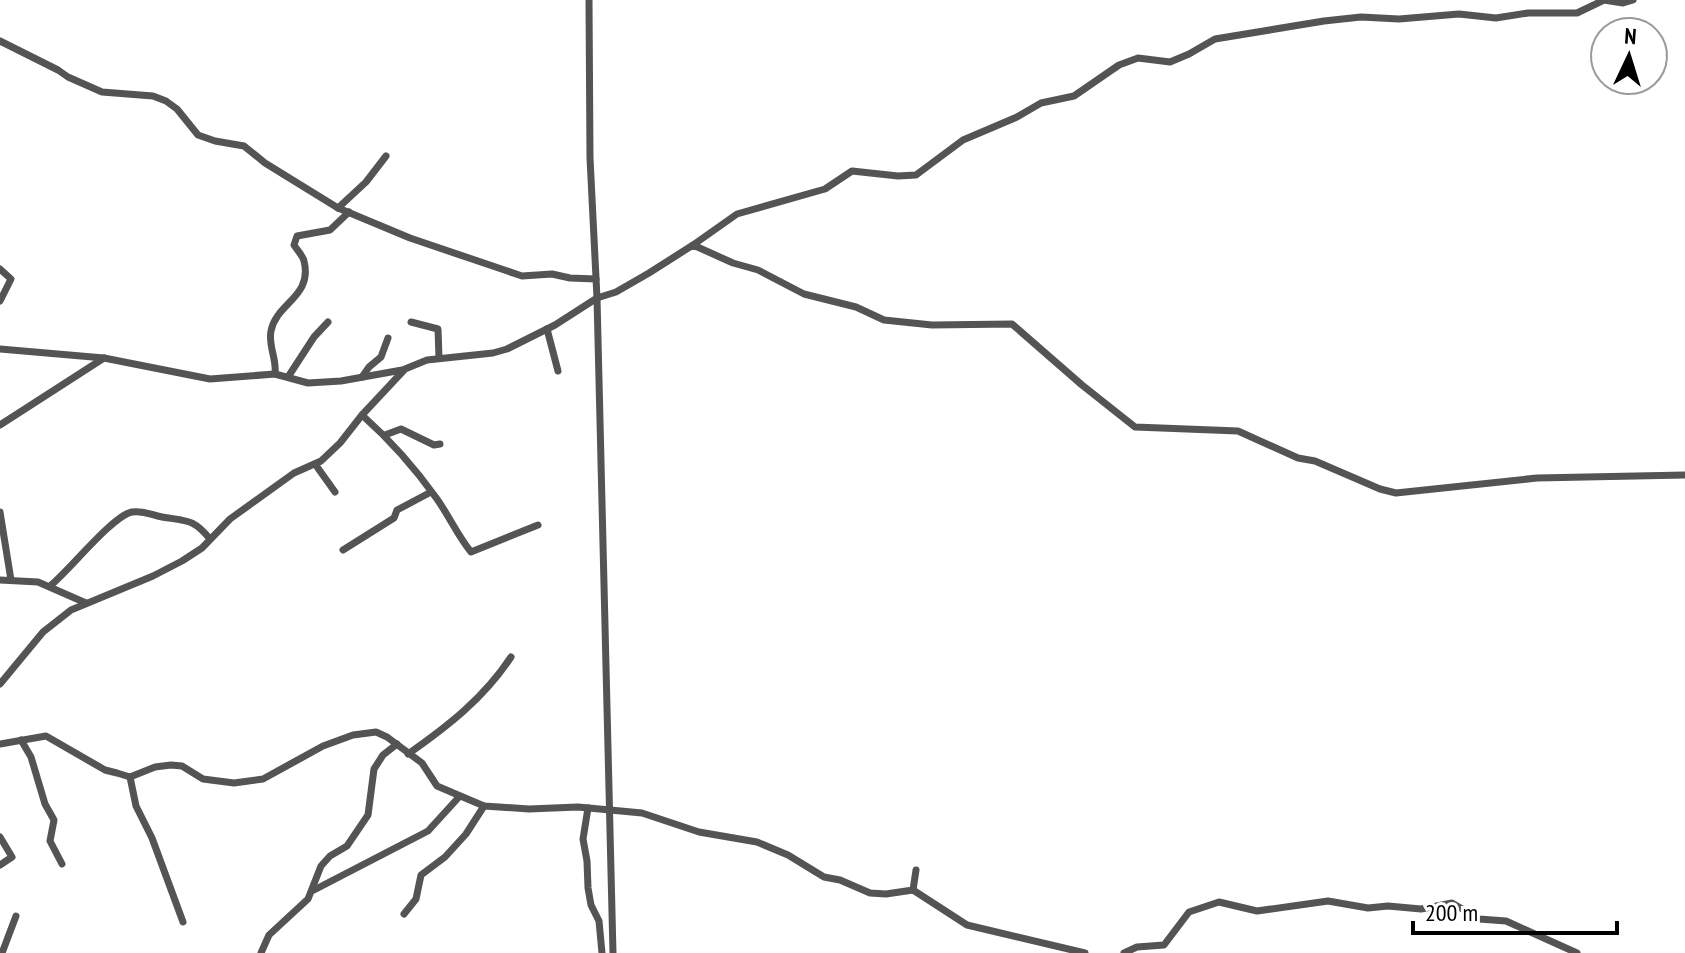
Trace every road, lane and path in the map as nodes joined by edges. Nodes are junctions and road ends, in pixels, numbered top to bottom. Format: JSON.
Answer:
{"nodes":[{"id":1,"x":589,"y":0,"type":"edge"},
{"id":2,"x":1633,"y":0,"type":"edge"},
{"id":3,"x":0,"y":41,"type":"edge"},
{"id":4,"x":386,"y":156,"type":"dead end"},
{"id":5,"x":338,"y":208,"type":"junction"},
{"id":6,"x":349,"y":212,"type":"junction"},
{"id":7,"x":693,"y":245,"type":"junction"},
{"id":8,"x":0,"y":269,"type":"edge"},
{"id":9,"x":596,"y":279,"type":"junction"},
{"id":10,"x":597,"y":298,"type":"junction"},
{"id":11,"x":0,"y":301,"type":"edge"},
{"id":12,"x":328,"y":322,"type":"dead end"},
{"id":13,"x":411,"y":322,"type":"dead end"},
{"id":14,"x":547,"y":329,"type":"junction"},
{"id":15,"x":388,"y":338,"type":"dead end"},
{"id":16,"x":0,"y":349,"type":"edge"},
{"id":17,"x":104,"y":358,"type":"junction"},
{"id":18,"x":439,"y":358,"type":"junction"},
{"id":19,"x":405,"y":369,"type":"junction"},
{"id":20,"x":558,"y":371,"type":"dead end"},
{"id":21,"x":275,"y":374,"type":"junction"},
{"id":22,"x":288,"y":377,"type":"junction"},
{"id":23,"x":362,"y":377,"type":"junction"},
{"id":24,"x":362,"y":415,"type":"junction"},
{"id":25,"x":0,"y":425,"type":"edge"},
{"id":26,"x":385,"y":435,"type":"junction"},
{"id":27,"x":440,"y":444,"type":"dead end"},
{"id":28,"x":315,"y":464,"type":"junction"},
{"id":29,"x":1685,"y":475,"type":"edge"},
{"id":30,"x":335,"y":492,"type":"dead end"},
{"id":31,"x":431,"y":492,"type":"junction"},
{"id":32,"x":0,"y":512,"type":"edge"},
{"id":33,"x":538,"y":525,"type":"dead end"},
{"id":34,"x":210,"y":539,"type":"junction"},
{"id":35,"x":343,"y":550,"type":"dead end"},
{"id":36,"x":0,"y":580,"type":"edge"},
{"id":37,"x":11,"y":580,"type":"junction"},
{"id":38,"x":50,"y":586,"type":"junction"},
{"id":39,"x":86,"y":603,"type":"junction"},
{"id":40,"x":511,"y":657,"type":"dead end"},
{"id":41,"x":0,"y":684,"type":"edge"},
{"id":42,"x":21,"y":740,"type":"junction"},
{"id":43,"x":0,"y":744,"type":"edge"},
{"id":44,"x":397,"y":744,"type":"junction"},
{"id":45,"x":408,"y":754,"type":"junction"},
{"id":46,"x":130,"y":777,"type":"junction"},
{"id":47,"x":459,"y":797,"type":"junction"},
{"id":48,"x":484,"y":806,"type":"junction"},
{"id":49,"x":588,"y":808,"type":"junction"},
{"id":50,"x":610,"y":810,"type":"junction"},
{"id":51,"x":0,"y":837,"type":"edge"},
{"id":52,"x":62,"y":864,"type":"dead end"},
{"id":53,"x":0,"y":865,"type":"edge"},
{"id":54,"x":916,"y":870,"type":"dead end"},
{"id":55,"x":913,"y":890,"type":"junction"},
{"id":56,"x":312,"y":891,"type":"junction"},
{"id":57,"x":404,"y":914,"type":"dead end"},
{"id":58,"x":16,"y":916,"type":"dead end"},
{"id":59,"x":183,"y":922,"type":"dead end"},
{"id":60,"x":2,"y":953,"type":"edge"},
{"id":61,"x":261,"y":953,"type":"edge"},
{"id":62,"x":602,"y":953,"type":"edge"},
{"id":63,"x":613,"y":953,"type":"edge"},
{"id":64,"x":1085,"y":953,"type":"edge"},
{"id":65,"x":1124,"y":953,"type":"edge"},
{"id":66,"x":1577,"y":953,"type":"edge"}],
"edges":[{"from":1,"to":9,"type":"street"},
{"from":2,"to":7,"type":"street"},
{"from":3,"to":5,"type":"street"},
{"from":4,"to":5,"type":"street"},
{"from":5,"to":6,"type":"street"},
{"from":6,"to":9,"type":"street"},
{"from":6,"to":21,"type":"street"},
{"from":7,"to":10,"type":"street"},
{"from":7,"to":29,"type":"street"},
{"from":8,"to":11,"type":"street"},
{"from":9,"to":10,"type":"street"},
{"from":10,"to":14,"type":"street"},
{"from":10,"to":50,"type":"street"},
{"from":12,"to":22,"type":"street"},
{"from":13,"to":18,"type":"street"},
{"from":14,"to":18,"type":"street"},
{"from":14,"to":20,"type":"street"},
{"from":15,"to":23,"type":"street"},
{"from":16,"to":17,"type":"street"},
{"from":17,"to":21,"type":"street"},
{"from":17,"to":25,"type":"street"},
{"from":18,"to":19,"type":"street"},
{"from":19,"to":23,"type":"street"},
{"from":19,"to":24,"type":"street"},
{"from":21,"to":22,"type":"street"},
{"from":22,"to":23,"type":"street"},
{"from":24,"to":26,"type":"street"},
{"from":24,"to":28,"type":"street"},
{"from":26,"to":27,"type":"street"},
{"from":26,"to":31,"type":"street"},
{"from":28,"to":30,"type":"street"},
{"from":28,"to":34,"type":"street"},
{"from":31,"to":33,"type":"street"},
{"from":31,"to":35,"type":"street"},
{"from":32,"to":37,"type":"street"},
{"from":34,"to":38,"type":"street"},
{"from":34,"to":39,"type":"street"},
{"from":36,"to":37,"type":"street"},
{"from":37,"to":38,"type":"street"},
{"from":38,"to":39,"type":"street"},
{"from":39,"to":41,"type":"street"},
{"from":40,"to":45,"type":"street"},
{"from":42,"to":43,"type":"street"},
{"from":42,"to":46,"type":"street"},
{"from":42,"to":52,"type":"street"},
{"from":44,"to":45,"type":"street"},
{"from":44,"to":46,"type":"street"},
{"from":44,"to":56,"type":"street"},
{"from":45,"to":47,"type":"street"},
{"from":46,"to":59,"type":"street"},
{"from":47,"to":48,"type":"street"},
{"from":47,"to":56,"type":"street"},
{"from":48,"to":49,"type":"street"},
{"from":48,"to":57,"type":"street"},
{"from":49,"to":50,"type":"street"},
{"from":49,"to":62,"type":"street"},
{"from":50,"to":55,"type":"street"},
{"from":50,"to":63,"type":"street"},
{"from":51,"to":53,"type":"street"},
{"from":54,"to":55,"type":"street"},
{"from":55,"to":64,"type":"street"},
{"from":56,"to":61,"type":"street"},
{"from":58,"to":60,"type":"street"},
{"from":65,"to":66,"type":"street"}]}
